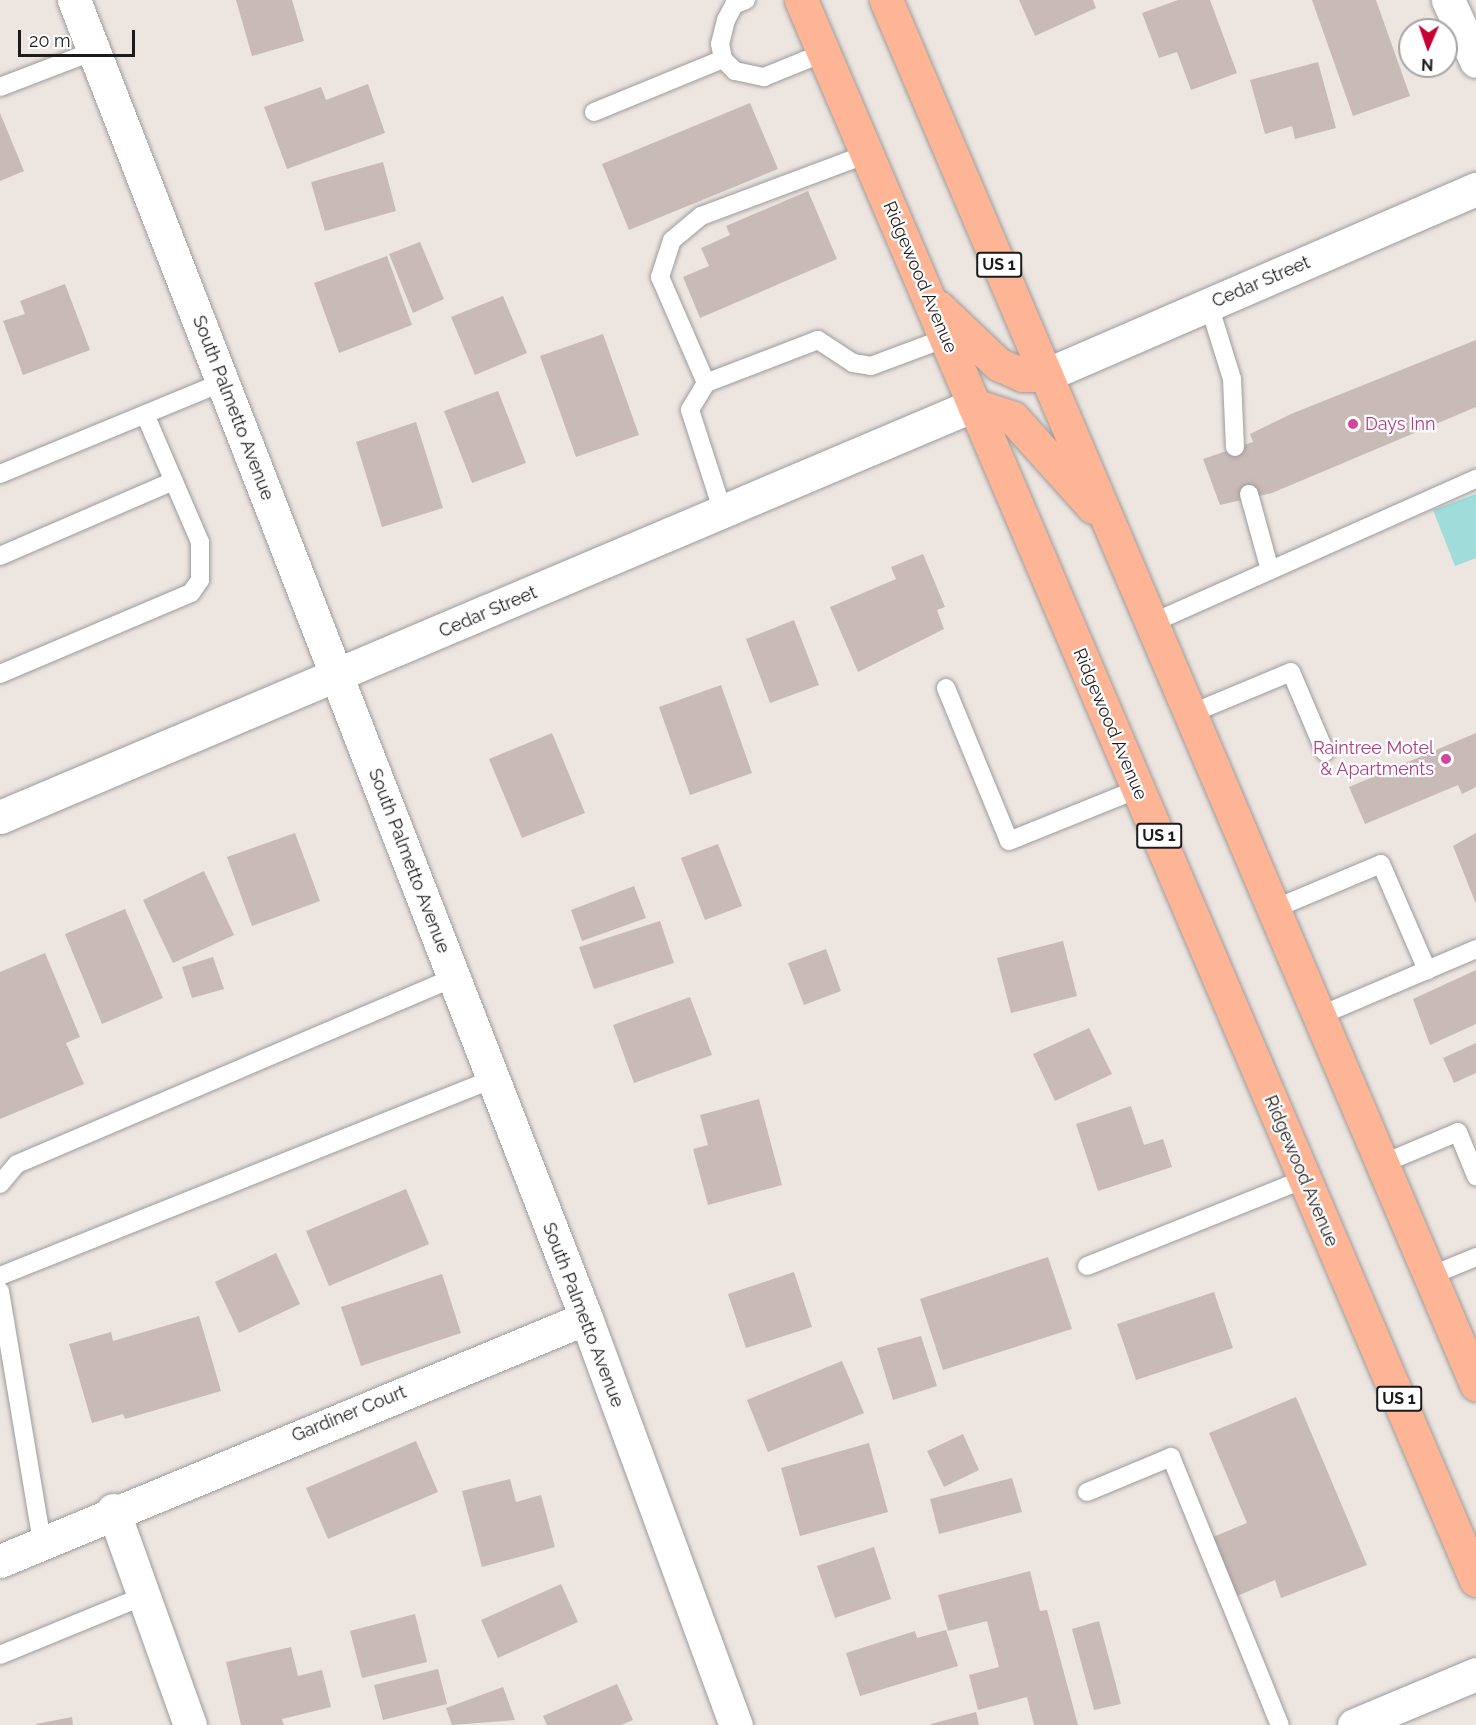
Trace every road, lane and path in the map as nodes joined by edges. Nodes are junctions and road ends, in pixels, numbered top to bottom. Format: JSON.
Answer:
{"nodes":[{"id":1,"x":74,"y":0,"type":"edge"},
{"id":2,"x":746,"y":0,"type":"edge"},
{"id":3,"x":801,"y":0,"type":"edge"},
{"id":4,"x":886,"y":0,"type":"edge"},
{"id":5,"x":1448,"y":0,"type":"edge"},
{"id":6,"x":94,"y":51,"type":"junction"},
{"id":7,"x":823,"y":53,"type":"junction"},
{"id":8,"x":723,"y":59,"type":"junction"},
{"id":9,"x":1476,"y":61,"type":"edge"},
{"id":10,"x":0,"y":87,"type":"edge"},
{"id":11,"x":594,"y":112,"type":"dead end"},
{"id":12,"x":867,"y":154,"type":"junction"},
{"id":13,"x":1476,"y":189,"type":"edge"},
{"id":14,"x":928,"y":297,"type":"junction"},
{"id":15,"x":1209,"y":305,"type":"junction"},
{"id":16,"x":946,"y":338,"type":"junction"},
{"id":17,"x":1046,"y":375,"type":"junction"},
{"id":18,"x":223,"y":382,"type":"junction"},
{"id":19,"x":706,"y":383,"type":"junction"},
{"id":20,"x":974,"y":405,"type":"junction"},
{"id":21,"x":145,"y":414,"type":"junction"},
{"id":22,"x":1235,"y":447,"type":"dead end"},
{"id":23,"x":0,"y":474,"type":"edge"},
{"id":24,"x":1476,"y":479,"type":"edge"},
{"id":25,"x":173,"y":481,"type":"junction"},
{"id":26,"x":1250,"y":494,"type":"dead end"},
{"id":27,"x":723,"y":512,"type":"junction"},
{"id":28,"x":1112,"y":529,"type":"junction"},
{"id":29,"x":0,"y":556,"type":"edge"},
{"id":30,"x":1270,"y":570,"type":"junction"},
{"id":31,"x":1152,"y":623,"type":"junction"},
{"id":32,"x":0,"y":674,"type":"edge"},
{"id":33,"x":337,"y":676,"type":"junction"},
{"id":34,"x":946,"y":688,"type":"dead end"},
{"id":35,"x":1190,"y":714,"type":"junction"},
{"id":36,"x":1325,"y":752,"type":"dead end"},
{"id":37,"x":1138,"y":789,"type":"junction"},
{"id":38,"x":0,"y":817,"type":"edge"},
{"id":39,"x":1274,"y":909,"type":"junction"},
{"id":40,"x":1476,"y":949,"type":"edge"},
{"id":41,"x":1427,"y":970,"type":"junction"},
{"id":42,"x":454,"y":978,"type":"junction"},
{"id":43,"x":1319,"y":1016,"type":"junction"},
{"id":44,"x":493,"y":1078,"type":"junction"},
{"id":45,"x":1382,"y":1164,"type":"junction"},
{"id":46,"x":1476,"y":1176,"type":"edge"},
{"id":47,"x":1305,"y":1179,"type":"junction"},
{"id":48,"x":0,"y":1184,"type":"edge"},
{"id":49,"x":1476,"y":1257,"type":"edge"},
{"id":50,"x":1087,"y":1266,"type":"dead end"},
{"id":51,"x":0,"y":1276,"type":"edge"},
{"id":52,"x":1430,"y":1276,"type":"junction"},
{"id":53,"x":0,"y":1291,"type":"edge"},
{"id":54,"x":586,"y":1318,"type":"junction"},
{"id":55,"x":1476,"y":1384,"type":"edge"},
{"id":56,"x":1087,"y":1492,"type":"dead end"},
{"id":57,"x":113,"y":1510,"type":"junction"},
{"id":58,"x":1454,"y":1529,"type":"junction"},
{"id":59,"x":42,"y":1541,"type":"junction"},
{"id":60,"x":1476,"y":1553,"type":"edge"},
{"id":61,"x":0,"y":1561,"type":"edge"},
{"id":62,"x":1476,"y":1580,"type":"edge"},
{"id":63,"x":144,"y":1596,"type":"junction"},
{"id":64,"x":0,"y":1655,"type":"edge"},
{"id":65,"x":1476,"y":1674,"type":"edge"},
{"id":66,"x":190,"y":1725,"type":"edge"},
{"id":67,"x":736,"y":1725,"type":"edge"},
{"id":68,"x":1280,"y":1725,"type":"edge"},
{"id":69,"x":1354,"y":1725,"type":"edge"}],
"edges":[{"from":1,"to":6,"type":"street","name":"South Palmetto Avenue"},
{"from":2,"to":8,"type":"lane"},
{"from":3,"to":7,"type":"main road","name":"Ridgewood Avenue","number":"US 1"},
{"from":4,"to":17,"type":"main road","number":"US 1"},
{"from":5,"to":9,"type":"street"},
{"from":6,"to":10,"type":"lane"},
{"from":6,"to":18,"type":"street","name":"South Palmetto Avenue"},
{"from":7,"to":8,"type":"lane"},
{"from":7,"to":12,"type":"main road","name":"Ridgewood Avenue","number":"US 1"},
{"from":8,"to":11,"type":"lane"},
{"from":12,"to":14,"type":"main road","name":"Ridgewood Avenue","number":"US 1"},
{"from":12,"to":19,"type":"lane"},
{"from":13,"to":15,"type":"street","name":"Cedar Street"},
{"from":14,"to":16,"type":"main road","name":"Ridgewood Avenue","number":"US 1"},
{"from":14,"to":17,"type":"main road"},
{"from":15,"to":17,"type":"street","name":"Cedar Street"},
{"from":15,"to":22,"type":"lane"},
{"from":16,"to":19,"type":"lane"},
{"from":16,"to":20,"type":"main road","name":"Ridgewood Avenue","number":"US 1"},
{"from":17,"to":28,"type":"main road","number":"US 1"},
{"from":18,"to":21,"type":"lane"},
{"from":18,"to":33,"type":"street","name":"South Palmetto Avenue"},
{"from":19,"to":27,"type":"lane"},
{"from":20,"to":27,"type":"street","name":"Cedar Street"},
{"from":20,"to":28,"type":"main road"},
{"from":20,"to":37,"type":"main road","name":"Ridgewood Avenue","number":"US 1"},
{"from":21,"to":23,"type":"lane"},
{"from":21,"to":25,"type":"lane"},
{"from":24,"to":30,"type":"lane"},
{"from":25,"to":29,"type":"lane"},
{"from":25,"to":32,"type":"lane"},
{"from":26,"to":30,"type":"lane"},
{"from":27,"to":33,"type":"street","name":"Cedar Street"},
{"from":28,"to":31,"type":"main road","number":"US 1"},
{"from":30,"to":31,"type":"lane"},
{"from":31,"to":35,"type":"main road","number":"US 1"},
{"from":33,"to":38,"type":"street","name":"Cedar Street"},
{"from":33,"to":42,"type":"street","name":"South Palmetto Avenue"},
{"from":34,"to":37,"type":"lane"},
{"from":35,"to":36,"type":"lane"},
{"from":35,"to":39,"type":"main road","number":"US 1"},
{"from":37,"to":47,"type":"main road","name":"Ridgewood Avenue","number":"US 1"},
{"from":39,"to":41,"type":"lane"},
{"from":39,"to":43,"type":"main road","number":"US 1"},
{"from":40,"to":41,"type":"lane"},
{"from":41,"to":43,"type":"lane"},
{"from":42,"to":44,"type":"street","name":"South Palmetto Avenue"},
{"from":42,"to":48,"type":"lane"},
{"from":43,"to":45,"type":"main road","number":"US 1"},
{"from":44,"to":51,"type":"lane"},
{"from":44,"to":54,"type":"street","name":"South Palmetto Avenue"},
{"from":45,"to":46,"type":"lane"},
{"from":45,"to":52,"type":"main road","number":"US 1"},
{"from":47,"to":50,"type":"lane"},
{"from":47,"to":58,"type":"main road","name":"Ridgewood Avenue","number":"US 1"},
{"from":49,"to":52,"type":"lane"},
{"from":52,"to":55,"type":"main road","number":"US 1"},
{"from":53,"to":59,"type":"lane"},
{"from":54,"to":57,"type":"street","name":"Gardiner Court"},
{"from":54,"to":67,"type":"street","name":"South Palmetto Avenue"},
{"from":56,"to":68,"type":"lane"},
{"from":57,"to":59,"type":"street","name":"Gardiner Court"},
{"from":57,"to":63,"type":"street"},
{"from":58,"to":60,"type":"main road"},
{"from":58,"to":62,"type":"main road","name":"Ridgewood Avenue","number":"US 1"},
{"from":59,"to":61,"type":"street","name":"Gardiner Court"},
{"from":63,"to":64,"type":"lane"},
{"from":63,"to":66,"type":"street"},
{"from":65,"to":69,"type":"street"}]}
